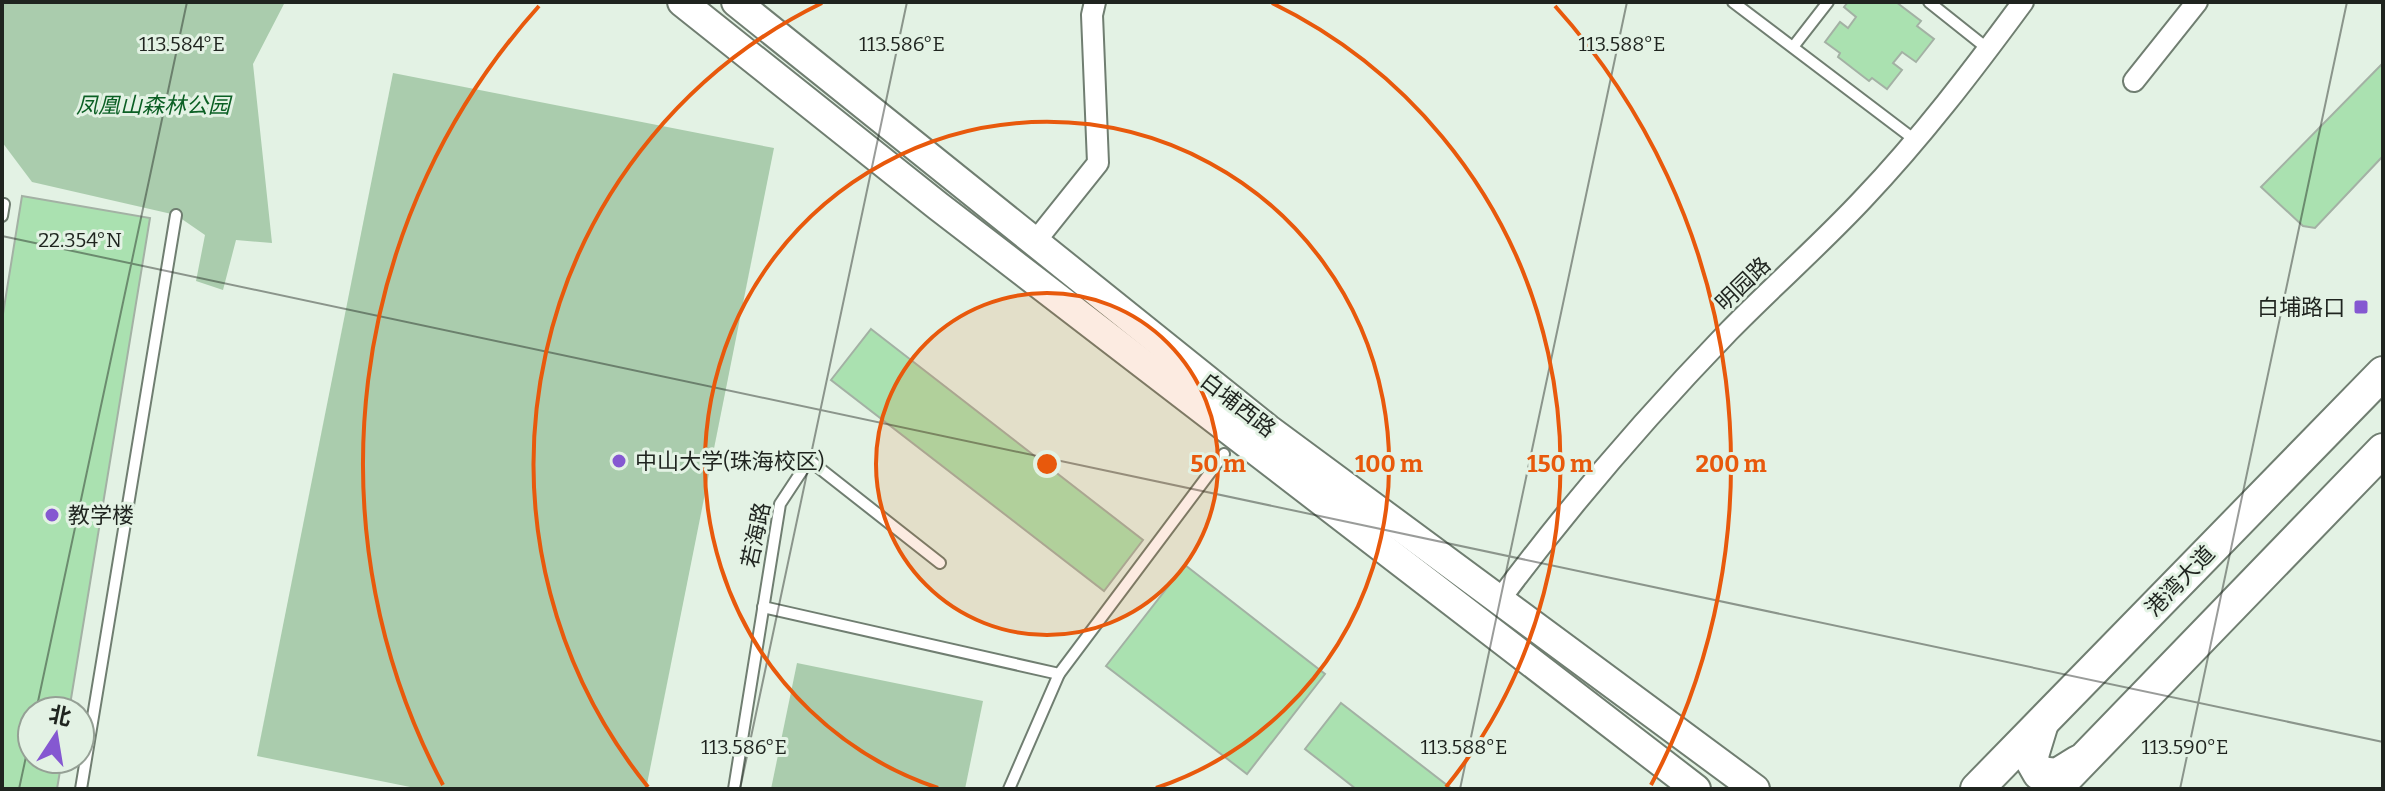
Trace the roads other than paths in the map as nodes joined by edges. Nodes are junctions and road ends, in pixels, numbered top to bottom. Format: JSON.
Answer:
{"nodes":[{"id":1,"x":682,"y":2,"type":"edge"},
{"id":2,"x":736,"y":2,"type":"edge"},
{"id":3,"x":1095,"y":2,"type":"edge"},
{"id":4,"x":1733,"y":2,"type":"edge"},
{"id":5,"x":1828,"y":2,"type":"edge"},
{"id":6,"x":1929,"y":2,"type":"edge"},
{"id":7,"x":2023,"y":2,"type":"edge"},
{"id":8,"x":2197,"y":2,"type":"edge"},
{"id":9,"x":1793,"y":47,"type":"junction"},
{"id":10,"x":1988,"y":49,"type":"junction"},
{"id":11,"x":2134,"y":81,"type":"dead end"},
{"id":12,"x":1915,"y":140,"type":"junction"},
{"id":13,"x":176,"y":215,"type":"dead end"},
{"id":14,"x":1034,"y":243,"type":"junction"},
{"id":15,"x":2383,"y":373,"type":"edge"},
{"id":16,"x":2383,"y":450,"type":"edge"},
{"id":17,"x":1224,"y":454,"type":"dead end"},
{"id":18,"x":940,"y":563,"type":"dead end"},
{"id":19,"x":1498,"y":602,"type":"junction"},
{"id":20,"x":763,"y":607,"type":"junction"},
{"id":21,"x":1059,"y":674,"type":"junction"},
{"id":22,"x":2042,"y":723,"type":"junction"},
{"id":23,"x":2084,"y":759,"type":"junction"},
{"id":24,"x":1977,"y":788,"type":"edge"},
{"id":25,"x":81,"y":789,"type":"edge"},
{"id":26,"x":734,"y":789,"type":"edge"},
{"id":27,"x":1009,"y":789,"type":"edge"},
{"id":28,"x":1696,"y":789,"type":"edge"},
{"id":29,"x":1755,"y":789,"type":"edge"},
{"id":30,"x":2055,"y":789,"type":"edge"}],
"edges":[{"from":1,"to":28,"type":"main road","name":"白埔西路"},
{"from":2,"to":14,"type":"main road","name":"白埔西路"},
{"from":3,"to":14,"type":"street"},
{"from":4,"to":9,"type":"lane"},
{"from":5,"to":9,"type":"lane"},
{"from":6,"to":10,"type":"lane"},
{"from":7,"to":10,"type":"street","name":"明园路"},
{"from":8,"to":11,"type":"street"},
{"from":9,"to":12,"type":"lane"},
{"from":10,"to":12,"type":"street","name":"明园路"},
{"from":12,"to":19,"type":"street","name":"明园路"},
{"from":13,"to":25,"type":"lane"},
{"from":14,"to":19,"type":"main road","name":"白埔西路"},
{"from":15,"to":22,"type":"highway","name":"港湾大道"},
{"from":16,"to":23,"type":"highway"},
{"from":17,"to":21,"type":"lane"},
{"from":18,"to":20,"type":"lane","name":"若海路"},
{"from":19,"to":29,"type":"main road","name":"白埔西路"},
{"from":20,"to":21,"type":"lane"},
{"from":20,"to":26,"type":"lane","name":"若海路"},
{"from":21,"to":27,"type":"lane"},
{"from":22,"to":23,"type":"highway"},
{"from":22,"to":24,"type":"highway","name":"港湾大道"},
{"from":23,"to":30,"type":"highway"}]}
